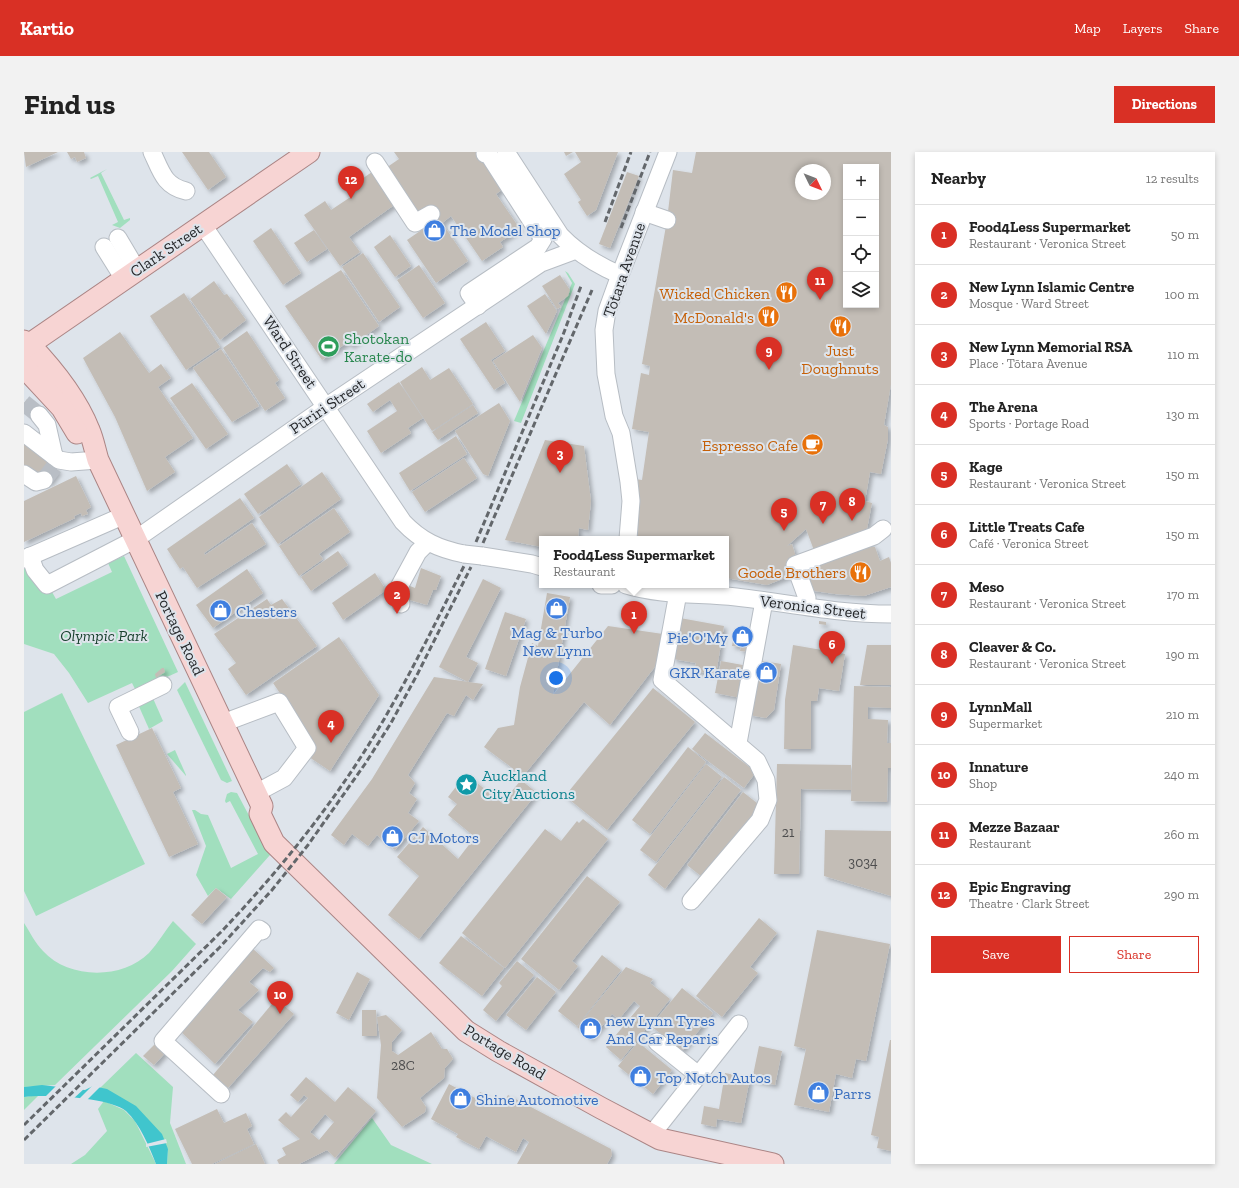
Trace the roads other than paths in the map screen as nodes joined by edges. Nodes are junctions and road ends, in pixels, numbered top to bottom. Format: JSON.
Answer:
{"nodes":[{"id":1,"x":152,"y":152,"type":"edge"},
{"id":2,"x":309,"y":152,"type":"edge"},
{"id":3,"x":506,"y":152,"type":"edge"},
{"id":4,"x":668,"y":152,"type":"edge"},
{"id":5,"x":485,"y":154,"type":"dead end"},
{"id":6,"x":375,"y":162,"type":"dead end"},
{"id":7,"x":186,"y":191,"type":"dead end"},
{"id":8,"x":644,"y":212,"type":"junction"},
{"id":9,"x":431,"y":214,"type":"dead end"},
{"id":10,"x":667,"y":220,"type":"dead end"},
{"id":11,"x":203,"y":225,"type":"junction"},
{"id":12,"x":560,"y":235,"type":"junction"},
{"id":13,"x":118,"y":238,"type":"dead end"},
{"id":14,"x":104,"y":247,"type":"dead end"},
{"id":15,"x":576,"y":250,"type":"junction"},
{"id":16,"x":541,"y":263,"type":"junction"},
{"id":17,"x":131,"y":274,"type":"junction"},
{"id":18,"x":620,"y":275,"type":"junction"},
{"id":19,"x":478,"y":306,"type":"junction"},
{"id":20,"x":26,"y":344,"type":"edge"},
{"id":21,"x":24,"y":367,"type":"edge"},
{"id":22,"x":327,"y":406,"type":"junction"},
{"id":23,"x":39,"y":415,"type":"tunnel mouth"},
{"id":24,"x":24,"y":433,"type":"edge"},
{"id":25,"x":98,"y":460,"type":"junction"},
{"id":26,"x":53,"y":466,"type":"junction"},
{"id":27,"x":24,"y":474,"type":"edge"},
{"id":28,"x":629,"y":504,"type":"junction"},
{"id":29,"x":124,"y":515,"type":"junction"},
{"id":30,"x":883,"y":529,"type":"dead end"},
{"id":31,"x":617,"y":536,"type":"edge"},
{"id":32,"x":628,"y":536,"type":"edge"},
{"id":33,"x":136,"y":539,"type":"junction"},
{"id":34,"x":427,"y":542,"type":"junction"},
{"id":35,"x":27,"y":558,"type":"edge"},
{"id":36,"x":539,"y":565,"type":"edge"},
{"id":37,"x":646,"y":588,"type":"edge"},
{"id":38,"x":706,"y":588,"type":"edge"},
{"id":39,"x":678,"y":593,"type":"junction"},
{"id":40,"x":735,"y":597,"type":"junction"},
{"id":41,"x":807,"y":598,"type":"dead end"},
{"id":42,"x":764,"y":601,"type":"junction"},
{"id":43,"x":401,"y":604,"type":"dead end"},
{"id":44,"x":891,"y":614,"type":"edge"},
{"id":45,"x":163,"y":685,"type":"dead end"},
{"id":46,"x":223,"y":723,"type":"junction"},
{"id":47,"x":130,"y":732,"type":"dead end"},
{"id":48,"x":738,"y":743,"type":"junction"},
{"id":49,"x":259,"y":799,"type":"junction"},
{"id":50,"x":691,"y":902,"type":"dead end"},
{"id":51,"x":262,"y":931,"type":"dead end"},
{"id":52,"x":739,"y":1024,"type":"dead end"},
{"id":53,"x":723,"y":1030,"type":"dead end"},
{"id":54,"x":657,"y":1042,"type":"dead end"},
{"id":55,"x":692,"y":1070,"type":"junction"},
{"id":56,"x":221,"y":1094,"type":"dead end"},
{"id":57,"x":648,"y":1133,"type":"junction"},
{"id":58,"x":725,"y":1159,"type":"edge"},
{"id":59,"x":773,"y":1164,"type":"edge"}],
"edges":[{"from":1,"to":7,"type":"street"},
{"from":2,"to":11,"type":"main road","name":"Clark Street"},
{"from":3,"to":12,"type":"street"},
{"from":4,"to":8,"type":"street","name":"Tōtara Avenue"},
{"from":5,"to":19,"type":"street"},
{"from":6,"to":9,"type":"street"},
{"from":8,"to":10,"type":"street"},
{"from":8,"to":18,"type":"street","name":"Tōtara Avenue"},
{"from":11,"to":17,"type":"main road","name":"Clark Street"},
{"from":11,"to":22,"type":"street","name":"Ward Street"},
{"from":12,"to":15,"type":"street"},
{"from":12,"to":16,"type":"street","name":"Pūriri Street"},
{"from":13,"to":17,"type":"street"},
{"from":14,"to":17,"type":"street"},
{"from":15,"to":16,"type":"street","name":"Pūriri Street"},
{"from":15,"to":18,"type":"street"},
{"from":16,"to":19,"type":"street","name":"Pūriri Street"},
{"from":17,"to":20,"type":"main road","name":"Clark Street"},
{"from":18,"to":28,"type":"street","name":"Tōtara Avenue"},
{"from":19,"to":22,"type":"street","name":"Pūriri Street"},
{"from":20,"to":25,"type":"main road","name":"Portage Road"},
{"from":21,"to":25,"type":"main road","name":"Portage Road"},
{"from":22,"to":33,"type":"street","name":"Pūriri Street"},
{"from":22,"to":34,"type":"street","name":"Ward Street"},
{"from":23,"to":26,"type":"street"},
{"from":24,"to":26,"type":"street"},
{"from":25,"to":26,"type":"street"},
{"from":25,"to":29,"type":"main road","name":"Portage Road"},
{"from":26,"to":27,"type":"street"},
{"from":28,"to":31,"type":"street","name":"Tōtara Avenue"},
{"from":28,"to":32,"type":"street","name":"Tōtara Avenue"},
{"from":29,"to":33,"type":"main road","name":"Portage Road"},
{"from":29,"to":35,"type":"street"},
{"from":30,"to":41,"type":"street"},
{"from":33,"to":35,"type":"street","name":"Pūriri Street"},
{"from":33,"to":46,"type":"main road","name":"Portage Road"},
{"from":34,"to":36,"type":"street","name":"Ward Street","bridge":true},
{"from":34,"to":43,"type":"street"},
{"from":37,"to":39,"type":"street","name":"Veronica Street"},
{"from":38,"to":40,"type":"street","name":"Veronica Street"},
{"from":39,"to":40,"type":"street","name":"Veronica Street"},
{"from":39,"to":48,"type":"street"},
{"from":40,"to":42,"type":"street","name":"Veronica Street"},
{"from":42,"to":44,"type":"street","name":"Veronica Street"},
{"from":42,"to":48,"type":"street"},
{"from":45,"to":47,"type":"street"},
{"from":46,"to":49,"type":"main road","name":"Portage Road"},
{"from":46,"to":49,"type":"street"},
{"from":48,"to":50,"type":"street"},
{"from":49,"to":57,"type":"main road","name":"Portage Road"},
{"from":51,"to":56,"type":"street"},
{"from":52,"to":57,"type":"street"},
{"from":53,"to":55,"type":"street"},
{"from":54,"to":55,"type":"street"},
{"from":55,"to":57,"type":"street"},
{"from":57,"to":58,"type":"main road","name":"Portage Road"},
{"from":58,"to":59,"type":"main road","name":"Portage Road"}]}
